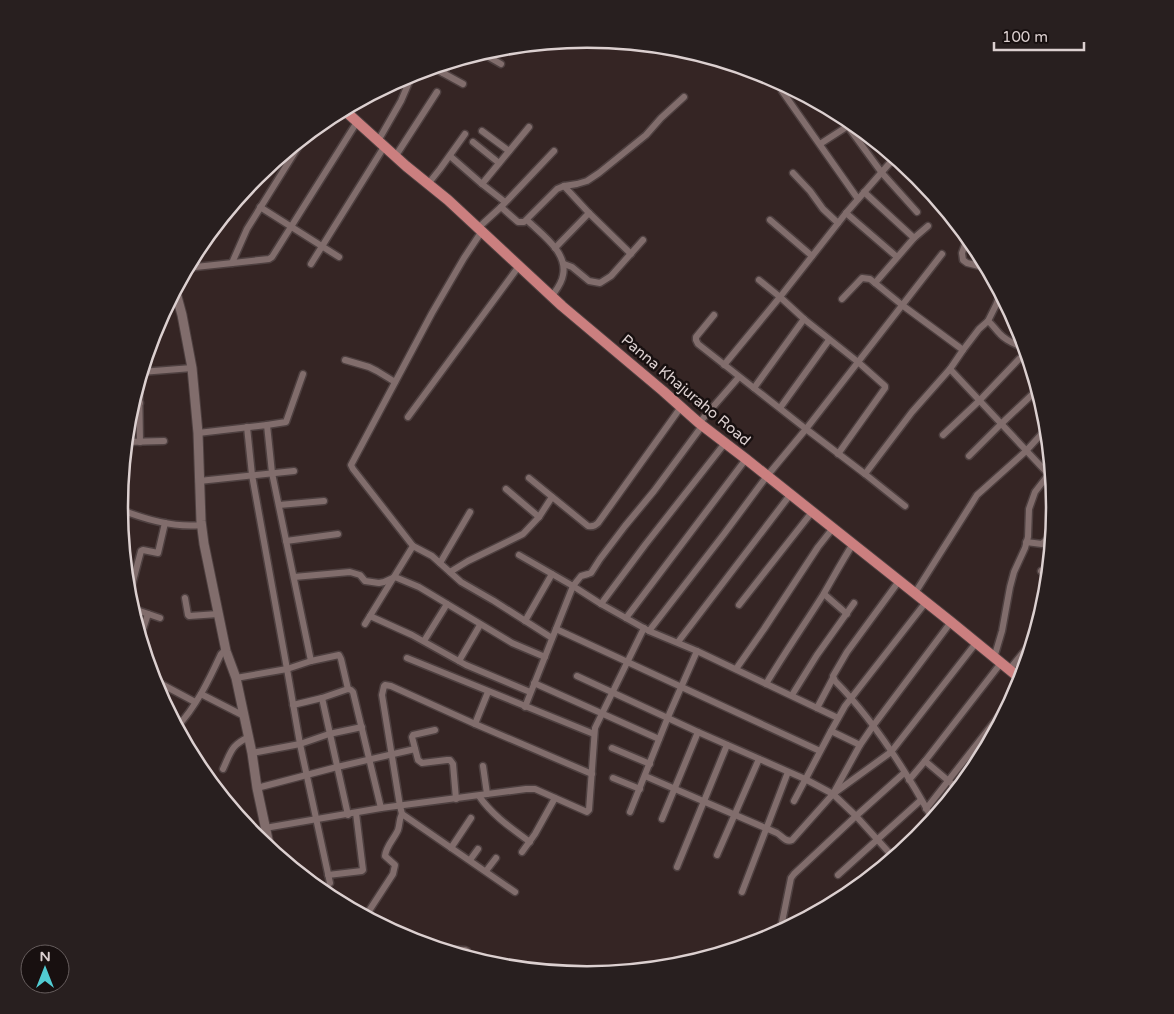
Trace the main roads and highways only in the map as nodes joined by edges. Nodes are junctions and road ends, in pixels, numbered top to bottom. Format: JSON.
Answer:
{"nodes":[{"id":1,"x":349,"y":114,"type":"edge"},
{"id":2,"x":178,"y":299,"type":"edge"},
{"id":3,"x":1015,"y":675,"type":"edge"},
{"id":4,"x":267,"y":837,"type":"edge"}],
"edges":[{"from":1,"to":3,"type":"main road","name":"Panna Khajuraho Road"},
{"from":2,"to":4,"type":"main road"}]}
